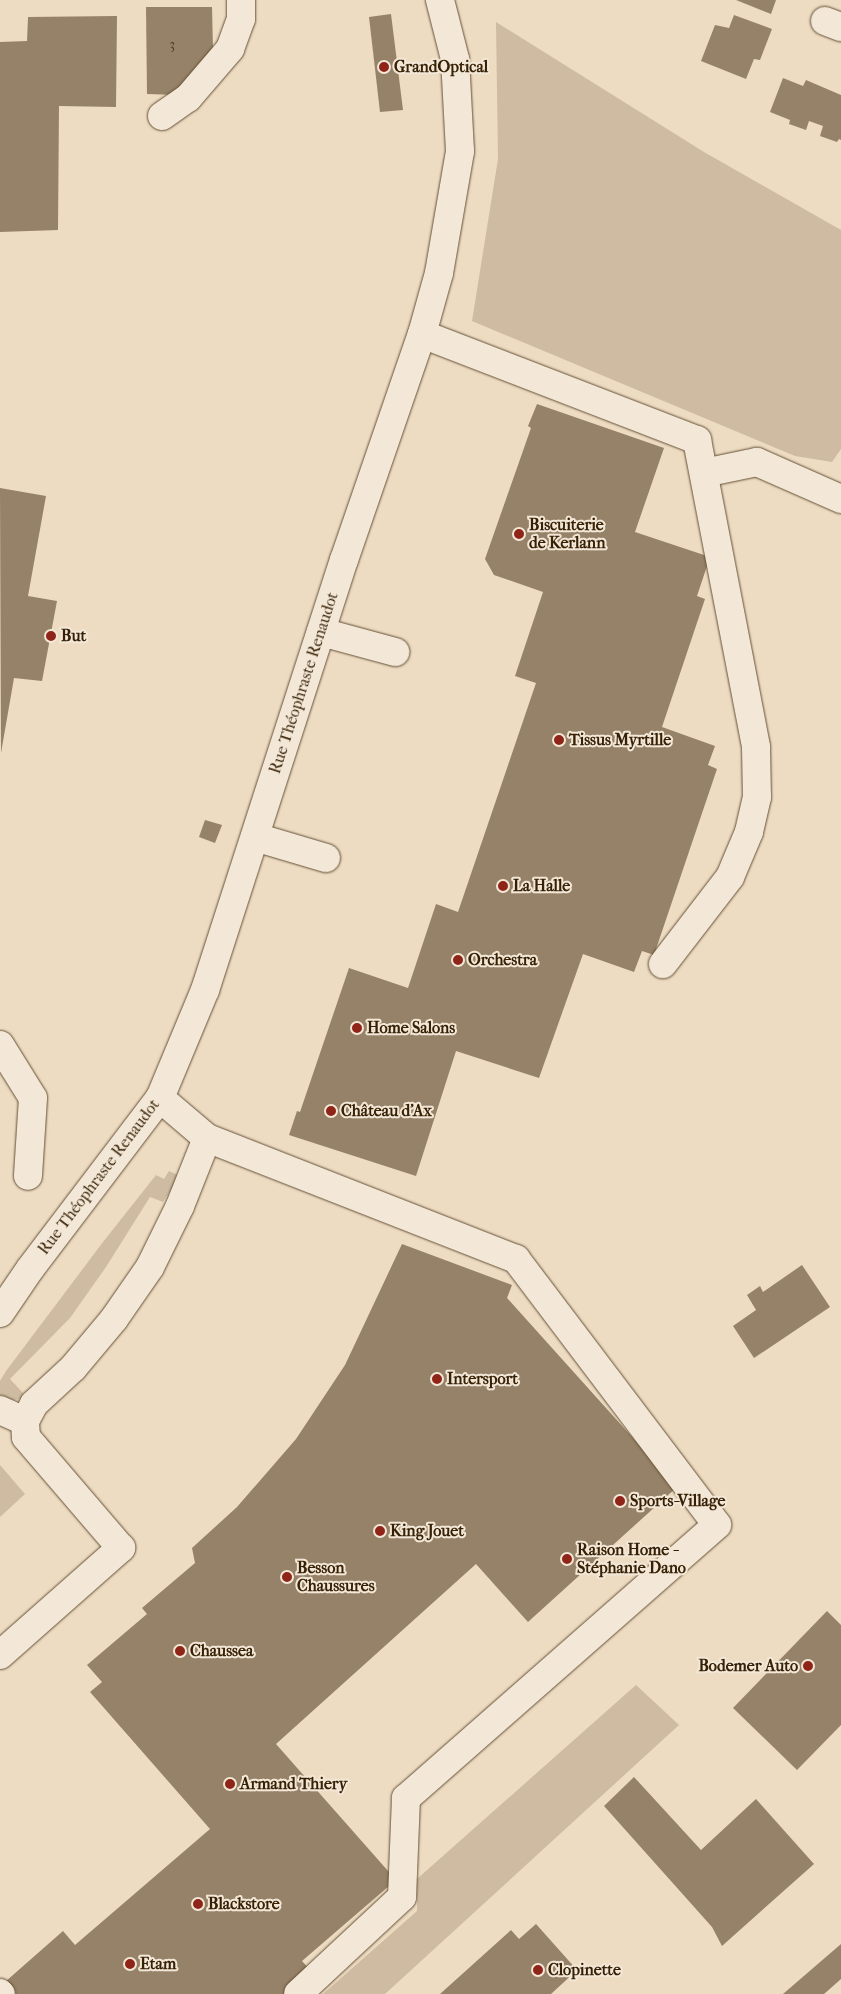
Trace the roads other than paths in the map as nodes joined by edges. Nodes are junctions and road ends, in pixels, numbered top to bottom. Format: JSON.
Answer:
{"nodes":[{"id":1,"x":241,"y":0,"type":"edge"},
{"id":2,"x":440,"y":0,"type":"edge"},
{"id":3,"x":162,"y":116,"type":"dead end"},
{"id":4,"x":422,"y":334,"type":"junction"},
{"id":5,"x":704,"y":473,"type":"junction"},
{"id":6,"x":841,"y":499,"type":"edge"},
{"id":7,"x":321,"y":632,"type":"junction"},
{"id":8,"x":396,"y":652,"type":"dead end"},
{"id":9,"x":254,"y":837,"type":"junction"},
{"id":10,"x":326,"y":858,"type":"dead end"},
{"id":11,"x":662,"y":964,"type":"dead end"},
{"id":12,"x":0,"y":1045,"type":"edge"},
{"id":13,"x":160,"y":1098,"type":"junction"},
{"id":14,"x":207,"y":1138,"type":"junction"},
{"id":15,"x":28,"y":1176,"type":"dead end"},
{"id":16,"x":0,"y":1313,"type":"edge"},
{"id":17,"x":0,"y":1410,"type":"edge"},
{"id":18,"x":25,"y":1421,"type":"junction"},
{"id":19,"x":0,"y":1655,"type":"edge"},
{"id":20,"x":298,"y":1994,"type":"edge"}],
"edges":[{"from":1,"to":3,"type":"street"},
{"from":2,"to":4,"type":"street","name":"Rue Théophraste Renaudot"},
{"from":4,"to":5,"type":"street"},
{"from":4,"to":7,"type":"street","name":"Rue Théophraste Renaudot"},
{"from":5,"to":6,"type":"street"},
{"from":5,"to":11,"type":"street"},
{"from":7,"to":8,"type":"street"},
{"from":7,"to":9,"type":"street","name":"Rue Théophraste Renaudot"},
{"from":9,"to":10,"type":"street"},
{"from":9,"to":13,"type":"street","name":"Rue Théophraste Renaudot"},
{"from":12,"to":15,"type":"street"},
{"from":13,"to":14,"type":"street"},
{"from":13,"to":16,"type":"street","name":"Rue Théophraste Renaudot"},
{"from":14,"to":18,"type":"street"},
{"from":14,"to":20,"type":"street"},
{"from":17,"to":18,"type":"street"},
{"from":18,"to":19,"type":"street"}]}
